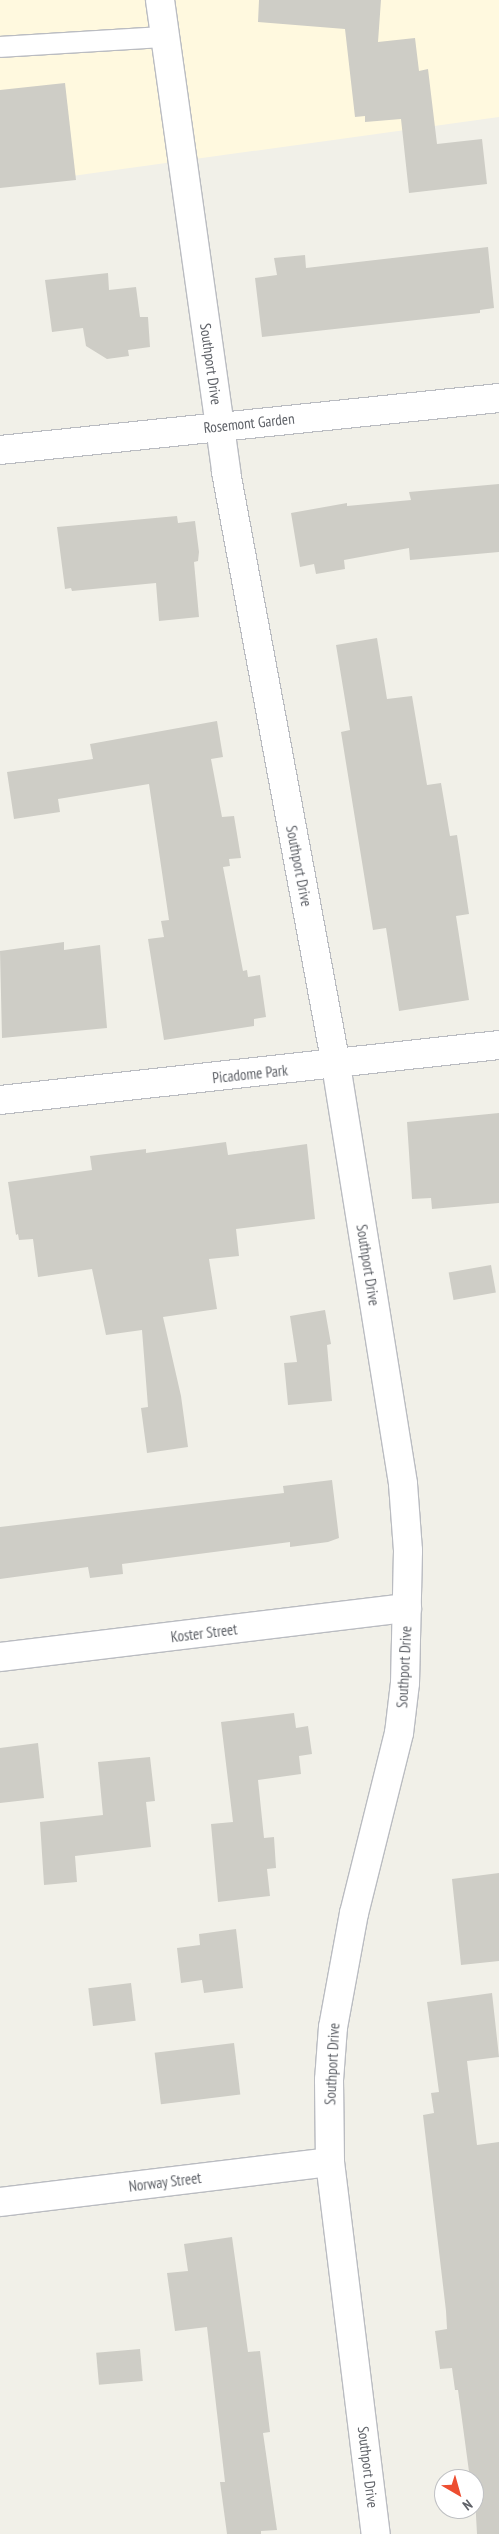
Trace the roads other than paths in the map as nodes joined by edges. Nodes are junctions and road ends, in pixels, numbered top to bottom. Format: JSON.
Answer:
{"nodes":[{"id":1,"x":160,"y":0,"type":"edge"},
{"id":2,"x":165,"y":37,"type":"junction"},
{"id":3,"x":0,"y":47,"type":"edge"},
{"id":4,"x":499,"y":398,"type":"edge"},
{"id":5,"x":220,"y":426,"type":"junction"},
{"id":6,"x":0,"y":450,"type":"edge"},
{"id":7,"x":499,"y":1045,"type":"edge"},
{"id":8,"x":336,"y":1065,"type":"junction"},
{"id":9,"x":0,"y":1100,"type":"edge"},
{"id":10,"x":407,"y":1608,"type":"junction"},
{"id":11,"x":0,"y":1657,"type":"edge"},
{"id":12,"x":330,"y":2162,"type":"junction"},
{"id":13,"x":0,"y":2202,"type":"edge"},
{"id":14,"x":376,"y":2534,"type":"edge"}],
"edges":[{"from":1,"to":2,"type":"street","name":"Southport Drive"},
{"from":2,"to":3,"type":"lane"},
{"from":2,"to":5,"type":"street","name":"Southport Drive"},
{"from":4,"to":5,"type":"street","name":"Rosemont Garden"},
{"from":5,"to":6,"type":"street","name":"Rosemont Garden"},
{"from":5,"to":8,"type":"street","name":"Southport Drive"},
{"from":7,"to":8,"type":"street","name":"Picadome Park"},
{"from":8,"to":9,"type":"street","name":"Picadome Park"},
{"from":8,"to":10,"type":"street","name":"Southport Drive"},
{"from":10,"to":11,"type":"street","name":"Koster Street"},
{"from":10,"to":12,"type":"street","name":"Southport Drive"},
{"from":12,"to":13,"type":"street","name":"Norway Street"},
{"from":12,"to":14,"type":"street","name":"Southport Drive"}]}
